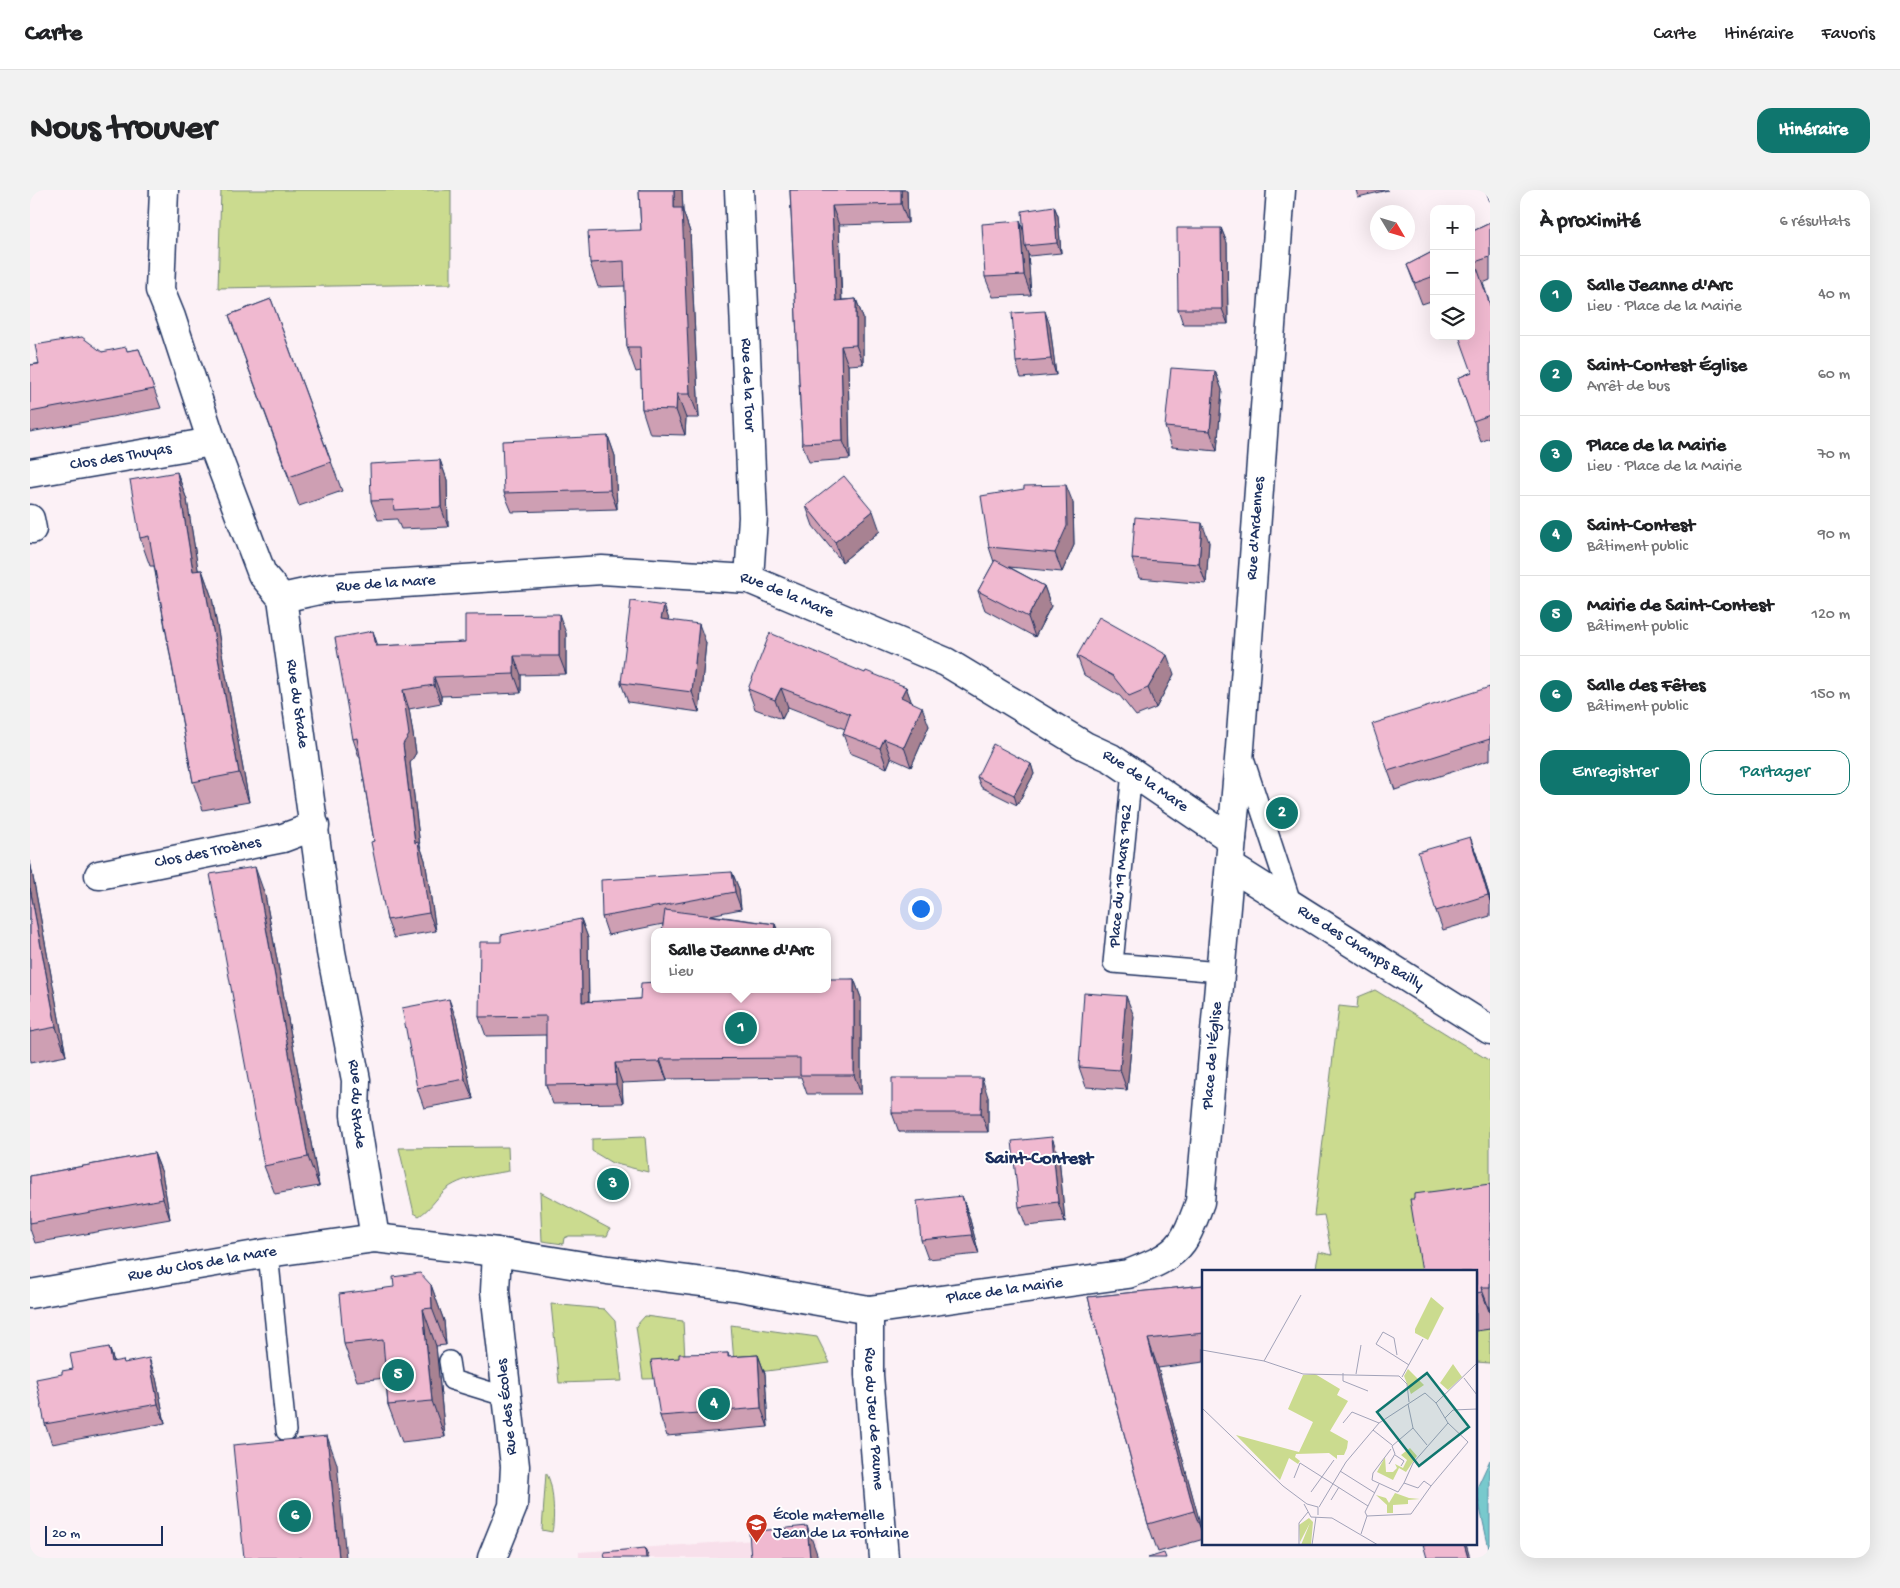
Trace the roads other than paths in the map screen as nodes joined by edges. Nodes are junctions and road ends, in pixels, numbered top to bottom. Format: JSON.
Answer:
{"nodes":[{"id":1,"x":164,"y":190,"type":"edge"},
{"id":2,"x":739,"y":190,"type":"edge"},
{"id":3,"x":1281,"y":190,"type":"edge"},
{"id":4,"x":212,"y":442,"type":"junction"},
{"id":5,"x":30,"y":473,"type":"edge"},
{"id":6,"x":749,"y":579,"type":"junction"},
{"id":7,"x":282,"y":598,"type":"junction"},
{"id":8,"x":1240,"y":748,"type":"junction"},
{"id":9,"x":1132,"y":772,"type":"junction"},
{"id":10,"x":315,"y":826,"type":"junction"},
{"id":11,"x":1231,"y":853,"type":"junction"},
{"id":12,"x":99,"y":874,"type":"dead end"},
{"id":13,"x":1292,"y":905,"type":"junction"},
{"id":14,"x":1220,"y":972,"type":"junction"},
{"id":15,"x":1490,"y":1030,"type":"edge"},
{"id":16,"x":375,"y":1238,"type":"junction"},
{"id":17,"x":1182,"y":1242,"type":"joint"},
{"id":18,"x":497,"y":1252,"type":"junction"},
{"id":19,"x":268,"y":1254,"type":"junction"},
{"id":20,"x":30,"y":1294,"type":"edge"},
{"id":21,"x":869,"y":1310,"type":"junction"},
{"id":22,"x":449,"y":1361,"type":"dead end"},
{"id":23,"x":507,"y":1397,"type":"junction"},
{"id":24,"x":286,"y":1431,"type":"dead end"},
{"id":25,"x":492,"y":1558,"type":"edge"},
{"id":26,"x":884,"y":1558,"type":"edge"}],
"edges":[{"from":1,"to":4,"type":"street"},
{"from":2,"to":6,"type":"street","name":"Rue de la Tour"},
{"from":3,"to":8,"type":"street","name":"Rue d'Ardennes"},
{"from":4,"to":5,"type":"street","name":"Clos des Thuyas"},
{"from":4,"to":7,"type":"street"},
{"from":6,"to":7,"type":"street","name":"Rue de la Mare"},
{"from":6,"to":9,"type":"street","name":"Rue de la Mare"},
{"from":7,"to":10,"type":"street","name":"Rue du Stade"},
{"from":8,"to":11,"type":"street","name":"Rue d'Ardennes"},
{"from":8,"to":13,"type":"lane"},
{"from":9,"to":11,"type":"street","name":"Rue de la Mare"},
{"from":9,"to":14,"type":"lane","name":"Place du 19 Mars 1962"},
{"from":10,"to":12,"type":"street","name":"Clos des Troènes"},
{"from":10,"to":16,"type":"street","name":"Rue du Stade"},
{"from":11,"to":13,"type":"street","name":"Rue des Champs Bailly"},
{"from":11,"to":14,"type":"street","name":"Place de l'Église"},
{"from":13,"to":15,"type":"street","name":"Rue des Champs Bailly"},
{"from":14,"to":17,"type":"street","name":"Place de l'Église"},
{"from":16,"to":18,"type":"street","name":"Place de la Mairie"},
{"from":16,"to":19,"type":"street","name":"Rue du Clos de la Mare"},
{"from":17,"to":21,"type":"street","name":"Place de la Mairie"},
{"from":18,"to":21,"type":"street","name":"Place de la Mairie"},
{"from":18,"to":23,"type":"street","name":"Rue des Écoles"},
{"from":19,"to":20,"type":"street","name":"Rue du Clos de la Mare"},
{"from":19,"to":24,"type":"lane"},
{"from":21,"to":26,"type":"street","name":"Rue du Jeu de Paume"},
{"from":22,"to":23,"type":"lane"},
{"from":23,"to":25,"type":"street","name":"Rue des Écoles"}]}
